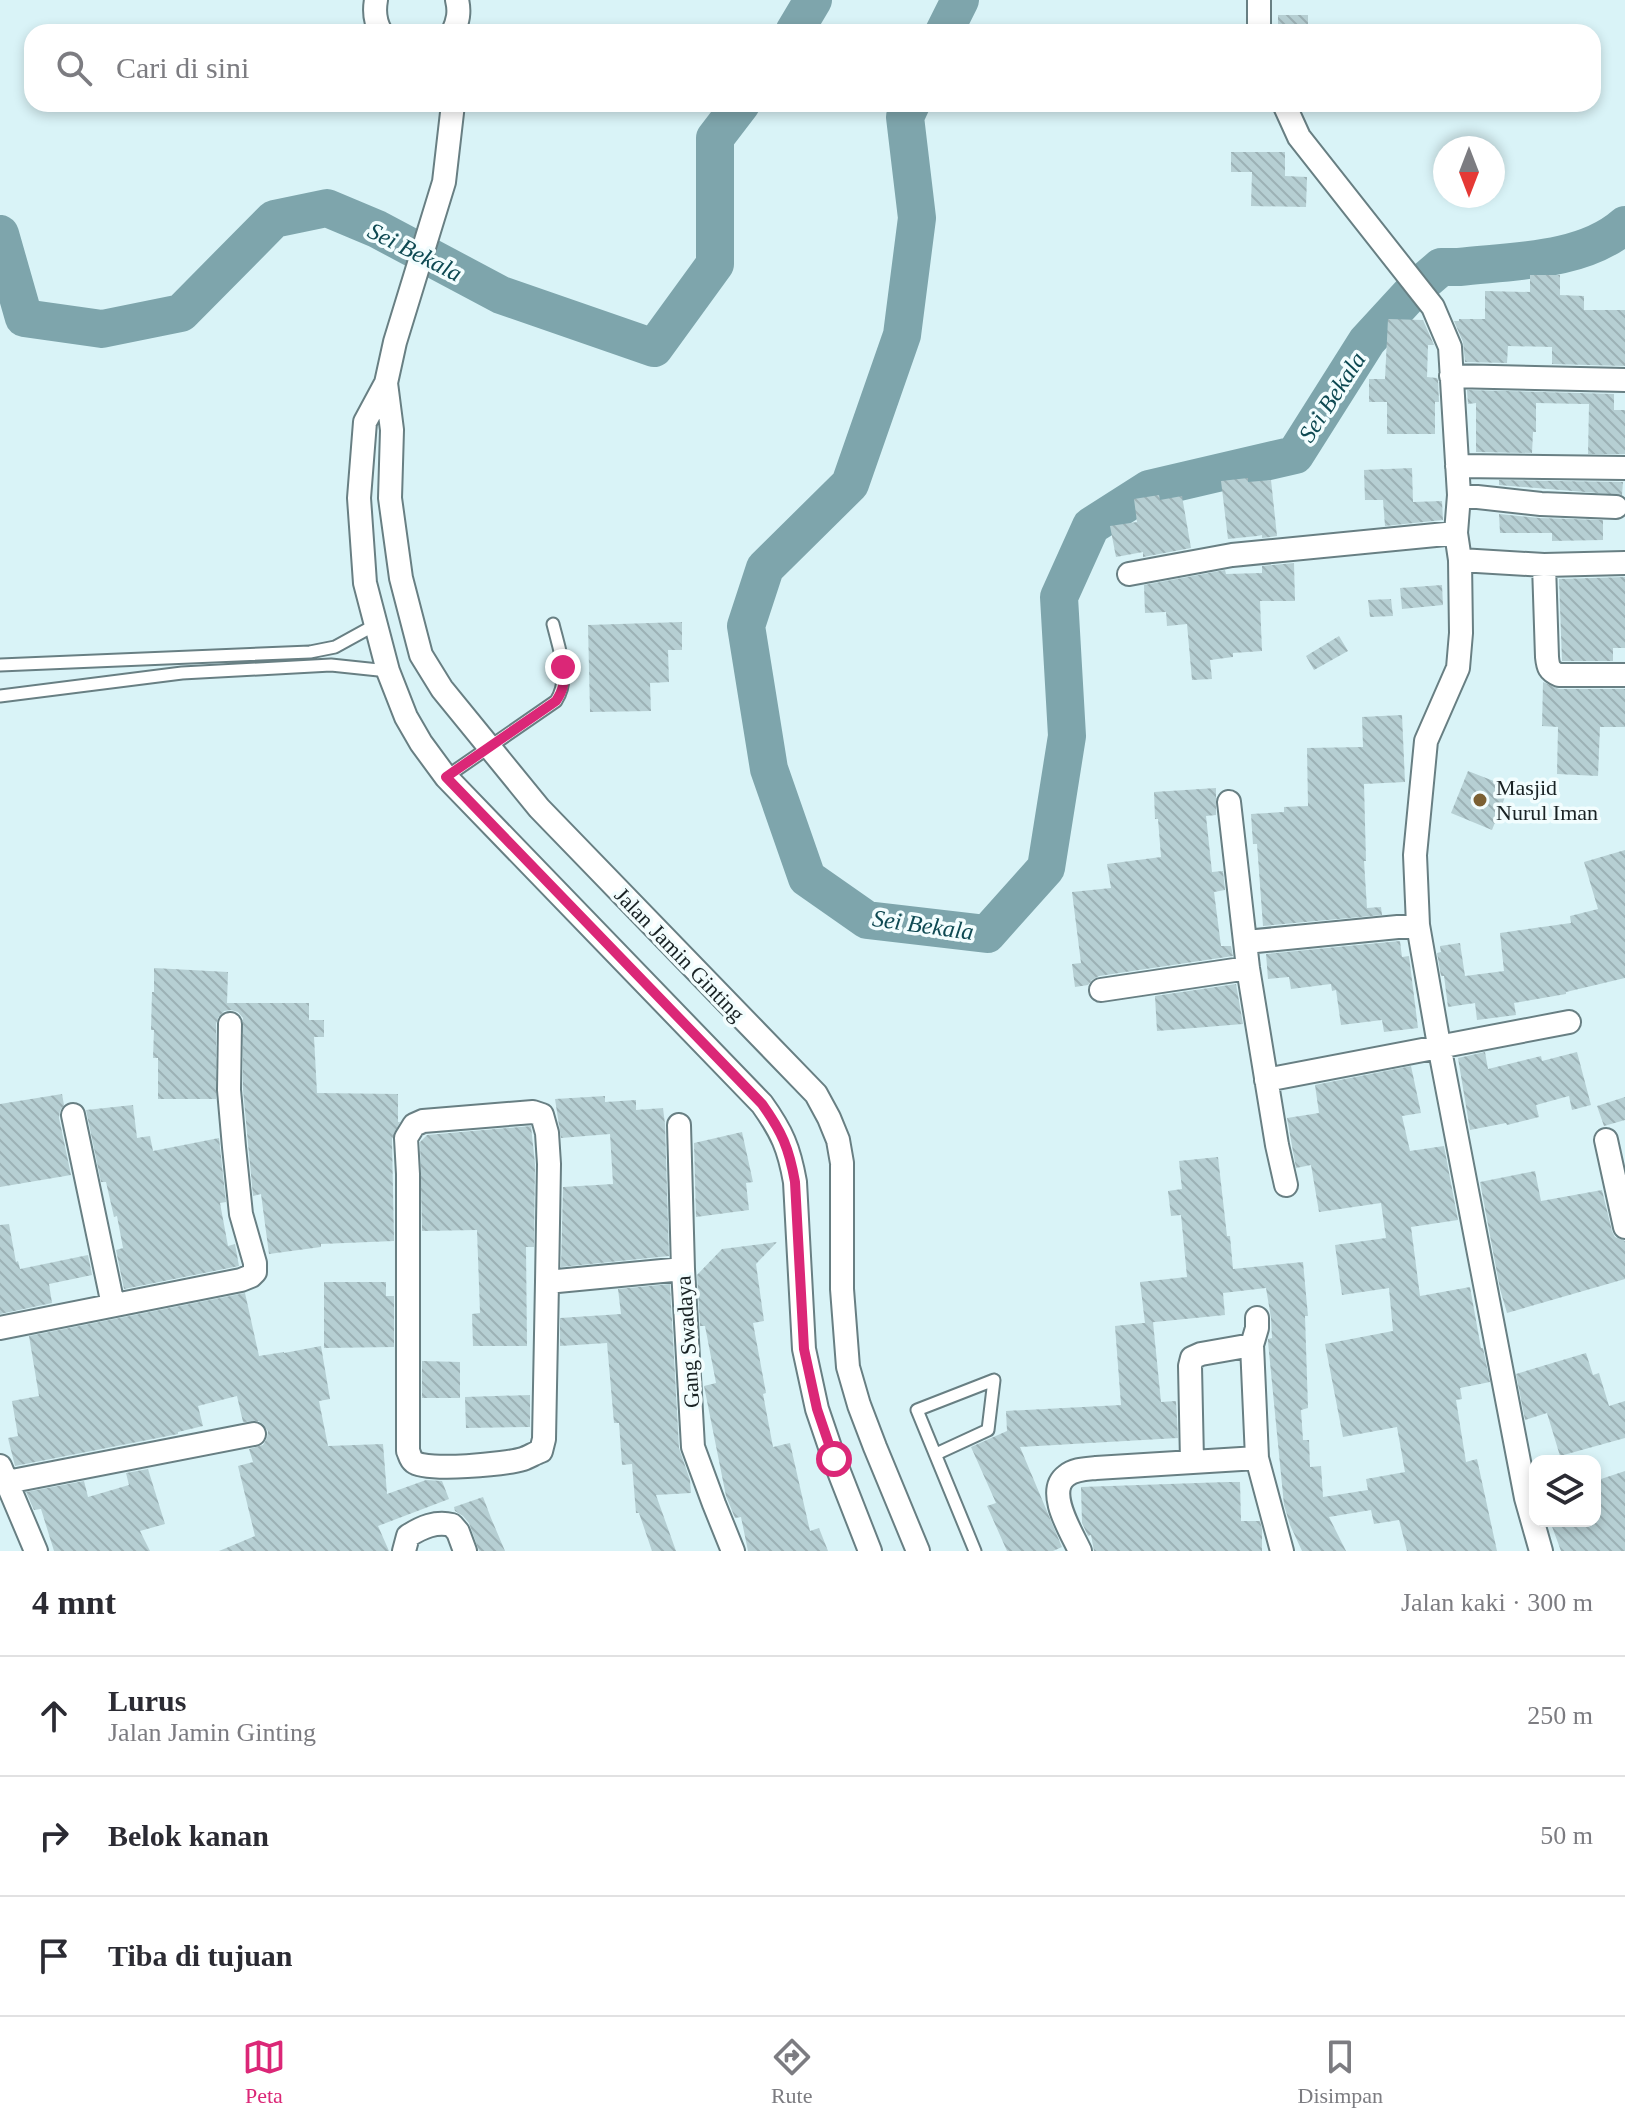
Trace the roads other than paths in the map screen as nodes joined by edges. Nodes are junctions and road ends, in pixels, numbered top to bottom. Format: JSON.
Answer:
{"nodes":[{"id":1,"x":376,"y":0,"type":"edge"},
{"id":2,"x":457,"y":0,"type":"edge"},
{"id":3,"x":1259,"y":0,"type":"edge"},
{"id":4,"x":377,"y":24,"type":"edge"},
{"id":5,"x":457,"y":24,"type":"edge"},
{"id":6,"x":1259,"y":24,"type":"edge"},
{"id":7,"x":452,"y":112,"type":"edge"},
{"id":8,"x":1288,"y":112,"type":"edge"},
{"id":9,"x":1451,"y":376,"type":"junction"},
{"id":10,"x":1625,"y":380,"type":"edge"},
{"id":11,"x":386,"y":383,"type":"junction"},
{"id":12,"x":1457,"y":466,"type":"junction"},
{"id":13,"x":1625,"y":468,"type":"edge"},
{"id":14,"x":1459,"y":495,"type":"junction"},
{"id":15,"x":1616,"y":507,"type":"dead end"},
{"id":16,"x":1456,"y":533,"type":"junction"},
{"id":17,"x":1460,"y":560,"type":"junction"},
{"id":18,"x":1625,"y":563,"type":"edge"},
{"id":19,"x":1544,"y":565,"type":"junction"},
{"id":20,"x":1129,"y":574,"type":"dead end"},
{"id":21,"x":553,"y":624,"type":"dead end"},
{"id":22,"x":375,"y":625,"type":"junction"},
{"id":23,"x":181,"y":658,"type":"junction"},
{"id":24,"x":0,"y":665,"type":"edge"},
{"id":25,"x":388,"y":671,"type":"junction"},
{"id":26,"x":182,"y":673,"type":"junction"},
{"id":27,"x":1625,"y":675,"type":"edge"},
{"id":28,"x":0,"y":696,"type":"edge"},
{"id":29,"x":488,"y":747,"type":"junction"},
{"id":30,"x":446,"y":777,"type":"junction"},
{"id":31,"x":1229,"y":802,"type":"dead end"},
{"id":32,"x":1418,"y":925,"type":"junction"},
{"id":33,"x":1246,"y":942,"type":"junction"},
{"id":34,"x":1248,"y":968,"type":"junction"},
{"id":35,"x":1101,"y":990,"type":"dead end"},
{"id":36,"x":1569,"y":1022,"type":"dead end"},
{"id":37,"x":230,"y":1024,"type":"dead end"},
{"id":38,"x":1439,"y":1045,"type":"junction"},
{"id":39,"x":1266,"y":1080,"type":"junction"},
{"id":40,"x":73,"y":1115,"type":"dead end"},
{"id":41,"x":679,"y":1125,"type":"dead end"},
{"id":42,"x":1606,"y":1140,"type":"dead end"},
{"id":43,"x":1286,"y":1185,"type":"dead end"},
{"id":44,"x":1625,"y":1227,"type":"edge"},
{"id":45,"x":683,"y":1269,"type":"junction"},
{"id":46,"x":547,"y":1282,"type":"junction"},
{"id":47,"x":113,"y":1305,"type":"junction"},
{"id":48,"x":1257,"y":1318,"type":"dead end"},
{"id":49,"x":0,"y":1328,"type":"edge"},
{"id":50,"x":1252,"y":1345,"type":"junction"},
{"id":51,"x":254,"y":1434,"type":"dead end"},
{"id":52,"x":936,"y":1454,"type":"junction"},
{"id":53,"x":1257,"y":1458,"type":"junction"},
{"id":54,"x":1192,"y":1461,"type":"junction"},
{"id":55,"x":4,"y":1474,"type":"edge"},
{"id":56,"x":36,"y":1551,"type":"edge"},
{"id":57,"x":404,"y":1551,"type":"edge"},
{"id":58,"x":465,"y":1551,"type":"edge"},
{"id":59,"x":733,"y":1551,"type":"edge"},
{"id":60,"x":870,"y":1551,"type":"edge"},
{"id":61,"x":918,"y":1551,"type":"edge"},
{"id":62,"x":975,"y":1551,"type":"edge"},
{"id":63,"x":1080,"y":1551,"type":"edge"},
{"id":64,"x":1282,"y":1551,"type":"edge"},
{"id":65,"x":1541,"y":1551,"type":"edge"}],
"edges":[{"from":1,"to":4,"type":"street"},
{"from":2,"to":5,"type":"street"},
{"from":3,"to":6,"type":"street"},
{"from":7,"to":11,"type":"street","name":"Jalan Jamin Ginting"},
{"from":8,"to":9,"type":"street"},
{"from":9,"to":10,"type":"street"},
{"from":9,"to":12,"type":"street"},
{"from":11,"to":22,"type":"street","name":"Jalan Jamin Ginting"},
{"from":11,"to":29,"type":"street","name":"Jalan Jamin Ginting"},
{"from":12,"to":13,"type":"street"},
{"from":12,"to":14,"type":"street"},
{"from":14,"to":15,"type":"street"},
{"from":14,"to":16,"type":"street"},
{"from":16,"to":17,"type":"street"},
{"from":16,"to":20,"type":"street"},
{"from":17,"to":19,"type":"street"},
{"from":17,"to":32,"type":"street"},
{"from":18,"to":19,"type":"street"},
{"from":19,"to":27,"type":"street"},
{"from":21,"to":29,"type":"lane"},
{"from":22,"to":23,"type":"lane"},
{"from":22,"to":25,"type":"street","name":"Jalan Jamin Ginting"},
{"from":23,"to":24,"type":"lane"},
{"from":23,"to":26,"type":"lane"},
{"from":25,"to":26,"type":"lane"},
{"from":25,"to":30,"type":"street","name":"Jalan Jamin Ginting"},
{"from":26,"to":28,"type":"lane"},
{"from":29,"to":30,"type":"lane"},
{"from":29,"to":61,"type":"street","name":"Jalan Jamin Ginting"},
{"from":30,"to":60,"type":"street","name":"Jalan Jamin Ginting"},
{"from":31,"to":33,"type":"street"},
{"from":32,"to":33,"type":"street"},
{"from":32,"to":38,"type":"street"},
{"from":33,"to":34,"type":"street"},
{"from":34,"to":35,"type":"street"},
{"from":34,"to":39,"type":"street"},
{"from":36,"to":38,"type":"street"},
{"from":37,"to":47,"type":"street"},
{"from":38,"to":39,"type":"street"},
{"from":38,"to":65,"type":"street"},
{"from":39,"to":43,"type":"street"},
{"from":40,"to":47,"type":"street"},
{"from":41,"to":45,"type":"street","name":"Gang Swadaya"},
{"from":42,"to":44,"type":"street"},
{"from":45,"to":46,"type":"street"},
{"from":45,"to":59,"type":"street","name":"Gang Swadaya"},
{"from":46,"to":46,"type":"street"},
{"from":47,"to":49,"type":"street"},
{"from":48,"to":50,"type":"street"},
{"from":50,"to":53,"type":"street"},
{"from":50,"to":54,"type":"street"},
{"from":51,"to":55,"type":"street"},
{"from":52,"to":52,"type":"lane"},
{"from":52,"to":62,"type":"lane"},
{"from":53,"to":54,"type":"street"},
{"from":53,"to":64,"type":"street"},
{"from":54,"to":63,"type":"street"},
{"from":55,"to":56,"type":"street"},
{"from":57,"to":58,"type":"street"}]}
